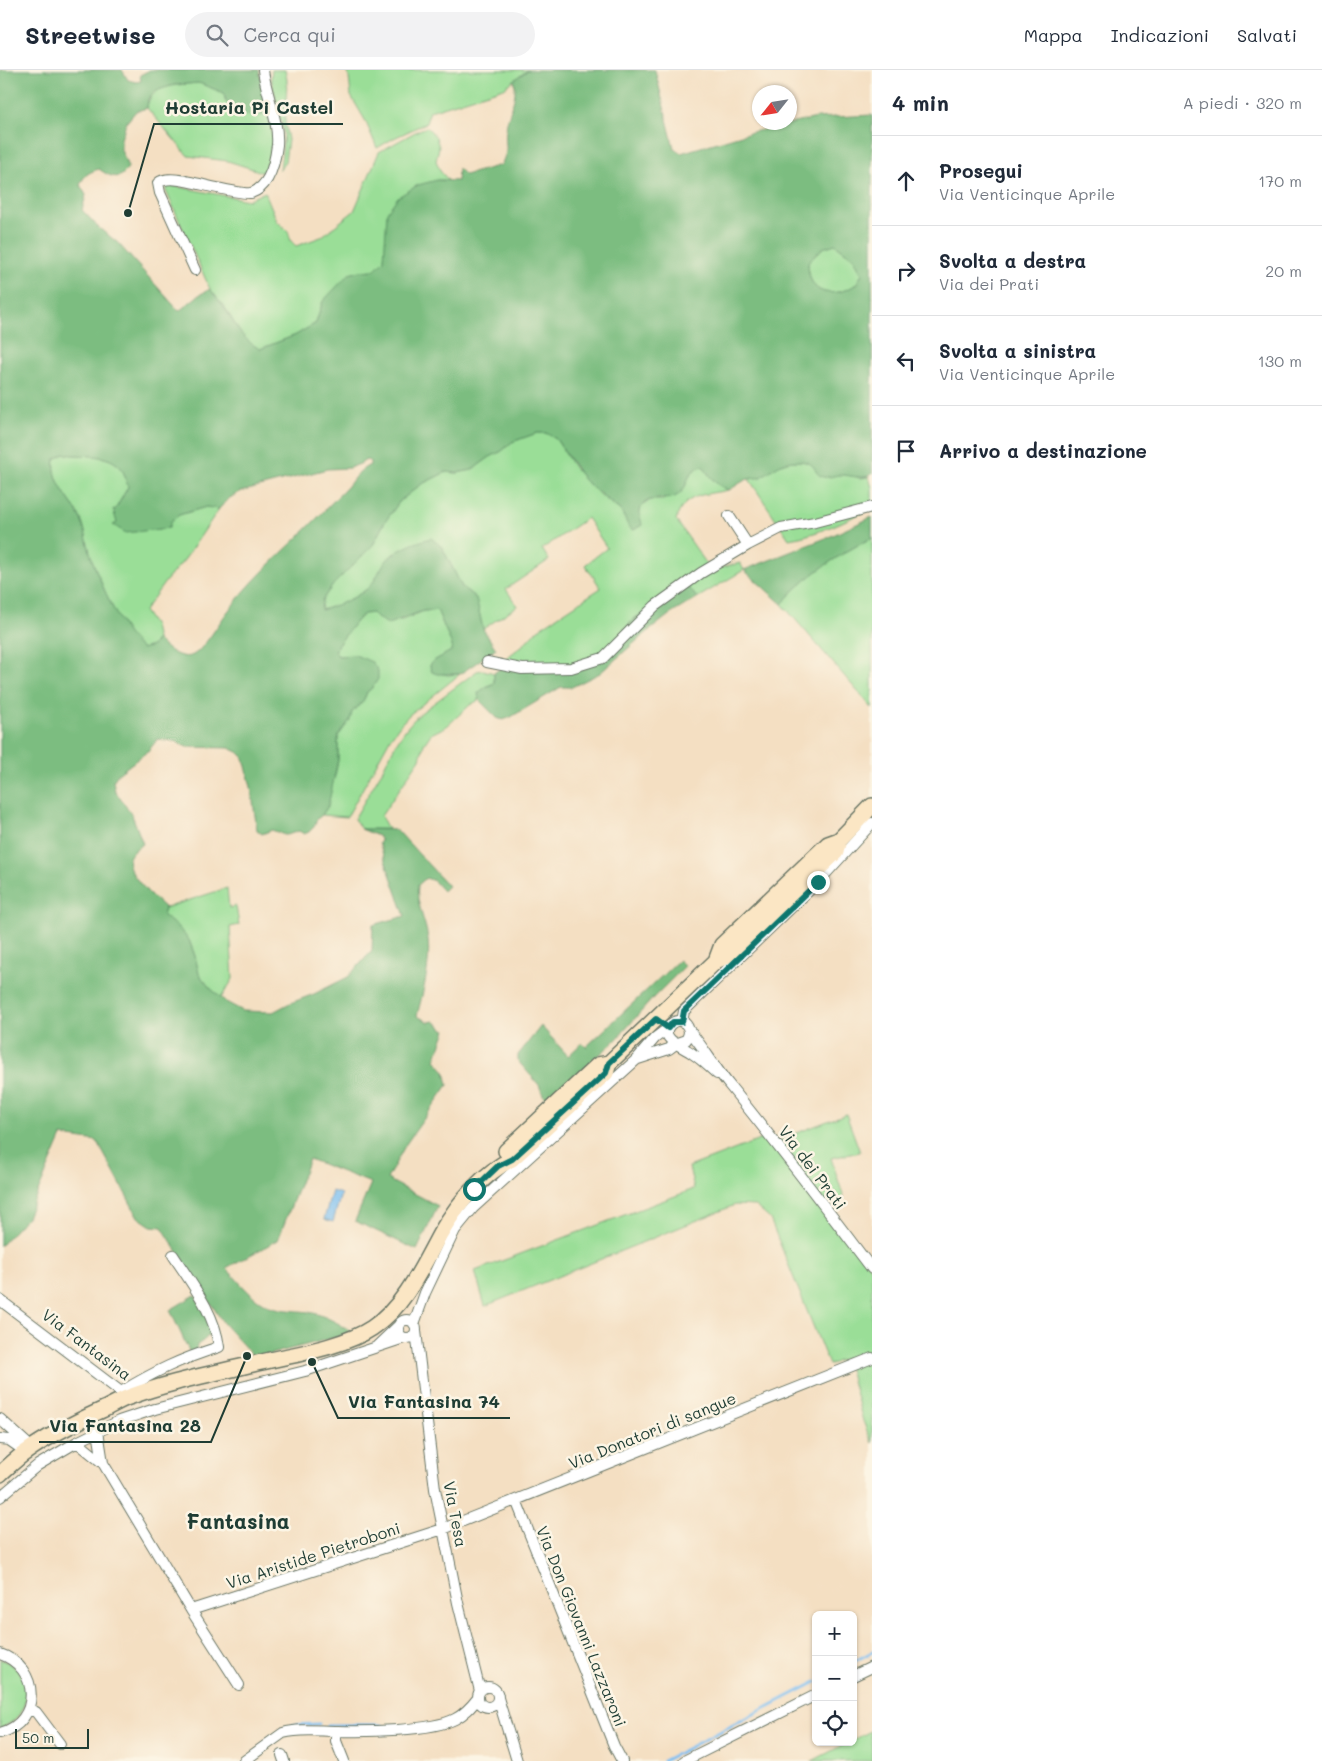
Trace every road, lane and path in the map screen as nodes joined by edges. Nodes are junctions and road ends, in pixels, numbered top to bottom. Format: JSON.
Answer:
{"nodes":[{"id":1,"x":263,"y":70,"type":"edge"},
{"id":2,"x":195,"y":270,"type":"dead end"},
{"id":3,"x":872,"y":507,"type":"edge"},
{"id":4,"x":729,"y":516,"type":"dead end"},
{"id":5,"x":748,"y":545,"type":"junction"},
{"id":6,"x":487,"y":662,"type":"dead end"},
{"id":7,"x":872,"y":806,"type":"edge"},
{"id":8,"x":872,"y":823,"type":"edge"},
{"id":9,"x":669,"y":1006,"type":"junction"},
{"id":10,"x":681,"y":1021,"type":"junction"},
{"id":11,"x":664,"y":1025,"type":"junction"},
{"id":12,"x":689,"y":1030,"type":"junction"},
{"id":13,"x":677,"y":1043,"type":"junction"},
{"id":14,"x":636,"y":1060,"type":"junction"},
{"id":15,"x":729,"y":1084,"type":"junction"},
{"id":16,"x":173,"y":1255,"type":"dead end"},
{"id":17,"x":872,"y":1269,"type":"edge"},
{"id":18,"x":425,"y":1293,"type":"junction"},
{"id":19,"x":0,"y":1300,"type":"edge"},
{"id":20,"x":400,"y":1324,"type":"junction"},
{"id":21,"x":415,"y":1328,"type":"junction"},
{"id":22,"x":406,"y":1338,"type":"junction"},
{"id":23,"x":372,"y":1350,"type":"junction"},
{"id":24,"x":872,"y":1358,"type":"edge"},
{"id":25,"x":419,"y":1363,"type":"junction"},
{"id":26,"x":125,"y":1394,"type":"junction"},
{"id":27,"x":0,"y":1419,"type":"edge"},
{"id":28,"x":98,"y":1431,"type":"junction"},
{"id":29,"x":0,"y":1439,"type":"edge"},
{"id":30,"x":77,"y":1442,"type":"junction"},
{"id":31,"x":29,"y":1450,"type":"junction"},
{"id":32,"x":103,"y":1463,"type":"junction"},
{"id":33,"x":0,"y":1474,"type":"edge"},
{"id":34,"x":0,"y":1497,"type":"edge"},
{"id":35,"x":516,"y":1500,"type":"junction"},
{"id":36,"x":443,"y":1529,"type":"junction"},
{"id":37,"x":192,"y":1610,"type":"junction"},
{"id":38,"x":0,"y":1654,"type":"edge"},
{"id":39,"x":872,"y":1666,"type":"edge"},
{"id":40,"x":857,"y":1674,"type":"edge"},
{"id":41,"x":239,"y":1685,"type":"dead end"},
{"id":42,"x":482,"y":1692,"type":"junction"},
{"id":43,"x":812,"y":1697,"type":"edge"},
{"id":44,"x":498,"y":1698,"type":"junction"},
{"id":45,"x":488,"y":1707,"type":"junction"},
{"id":46,"x":28,"y":1709,"type":"junction"},
{"id":47,"x":470,"y":1709,"type":"junction"},
{"id":48,"x":502,"y":1716,"type":"junction"},
{"id":49,"x":336,"y":1731,"type":"junction"},
{"id":50,"x":0,"y":1733,"type":"edge"},
{"id":51,"x":60,"y":1744,"type":"dead end"},
{"id":52,"x":244,"y":1761,"type":"edge"},
{"id":53,"x":344,"y":1761,"type":"edge"},
{"id":54,"x":517,"y":1761,"type":"edge"},
{"id":55,"x":622,"y":1761,"type":"edge"},
{"id":56,"x":684,"y":1761,"type":"edge"}],
"edges":[{"from":1,"to":2,"type":"street"},
{"from":3,"to":5,"type":"street"},
{"from":4,"to":5,"type":"street"},
{"from":5,"to":6,"type":"street"},
{"from":7,"to":9,"type":"street"},
{"from":8,"to":10,"type":"street"},
{"from":9,"to":10,"type":"street","name":"Via dei Prati"},
{"from":9,"to":11,"type":"street"},
{"from":10,"to":11,"type":"street"},
{"from":10,"to":12,"type":"street","name":"Via dei Prati"},
{"from":11,"to":13,"type":"street","name":"Via dei Prati"},
{"from":11,"to":14,"type":"street"},
{"from":11,"to":26,"type":"street"},
{"from":12,"to":13,"type":"street"},
{"from":12,"to":15,"type":"street","name":"Via dei Prati"},
{"from":13,"to":14,"type":"street"},
{"from":13,"to":15,"type":"street","name":"Via dei Prati"},
{"from":14,"to":18,"type":"street"},
{"from":15,"to":17,"type":"street","name":"Via dei Prati"},
{"from":16,"to":26,"type":"street"},
{"from":18,"to":20,"type":"street"},
{"from":18,"to":21,"type":"street"},
{"from":19,"to":26,"type":"street","name":"Via Fantasina"},
{"from":20,"to":21,"type":"street"},
{"from":20,"to":22,"type":"street"},
{"from":20,"to":23,"type":"street"},
{"from":21,"to":22,"type":"street"},
{"from":21,"to":25,"type":"street","name":"Via Tesa"},
{"from":22,"to":23,"type":"street"},
{"from":22,"to":25,"type":"street","name":"Via Tesa"},
{"from":23,"to":28,"type":"street"},
{"from":24,"to":35,"type":"street","name":"Via Donatori di sangue"},
{"from":25,"to":36,"type":"street","name":"Via Tesa"},
{"from":26,"to":31,"type":"street","name":"Via Fantasina"},
{"from":27,"to":31,"type":"street"},
{"from":28,"to":30,"type":"street"},
{"from":28,"to":32,"type":"street"},
{"from":29,"to":31,"type":"street"},
{"from":30,"to":32,"type":"street"},
{"from":30,"to":34,"type":"street"},
{"from":31,"to":33,"type":"street","name":"Via Fantasina"},
{"from":32,"to":37,"type":"street"},
{"from":35,"to":36,"type":"street","name":"Via Donatori di sangue"},
{"from":35,"to":55,"type":"street","name":"Via Don Giovanni Lazzaroni"},
{"from":36,"to":37,"type":"street","name":"Via Aristide Pietroboni"},
{"from":36,"to":42,"type":"street","name":"Via Tesa"},
{"from":37,"to":41,"type":"street"},
{"from":38,"to":46,"type":"street"},
{"from":39,"to":40,"type":"street"},
{"from":42,"to":44,"type":"street"},
{"from":42,"to":45,"type":"street"},
{"from":42,"to":47,"type":"street"},
{"from":43,"to":56,"type":"street"},
{"from":44,"to":45,"type":"street"},
{"from":44,"to":48,"type":"street"},
{"from":45,"to":47,"type":"street"},
{"from":45,"to":48,"type":"street"},
{"from":46,"to":50,"type":"street"},
{"from":46,"to":51,"type":"street"},
{"from":47,"to":49,"type":"street"},
{"from":48,"to":54,"type":"street"},
{"from":49,"to":52,"type":"street"},
{"from":49,"to":53,"type":"street"}]}
